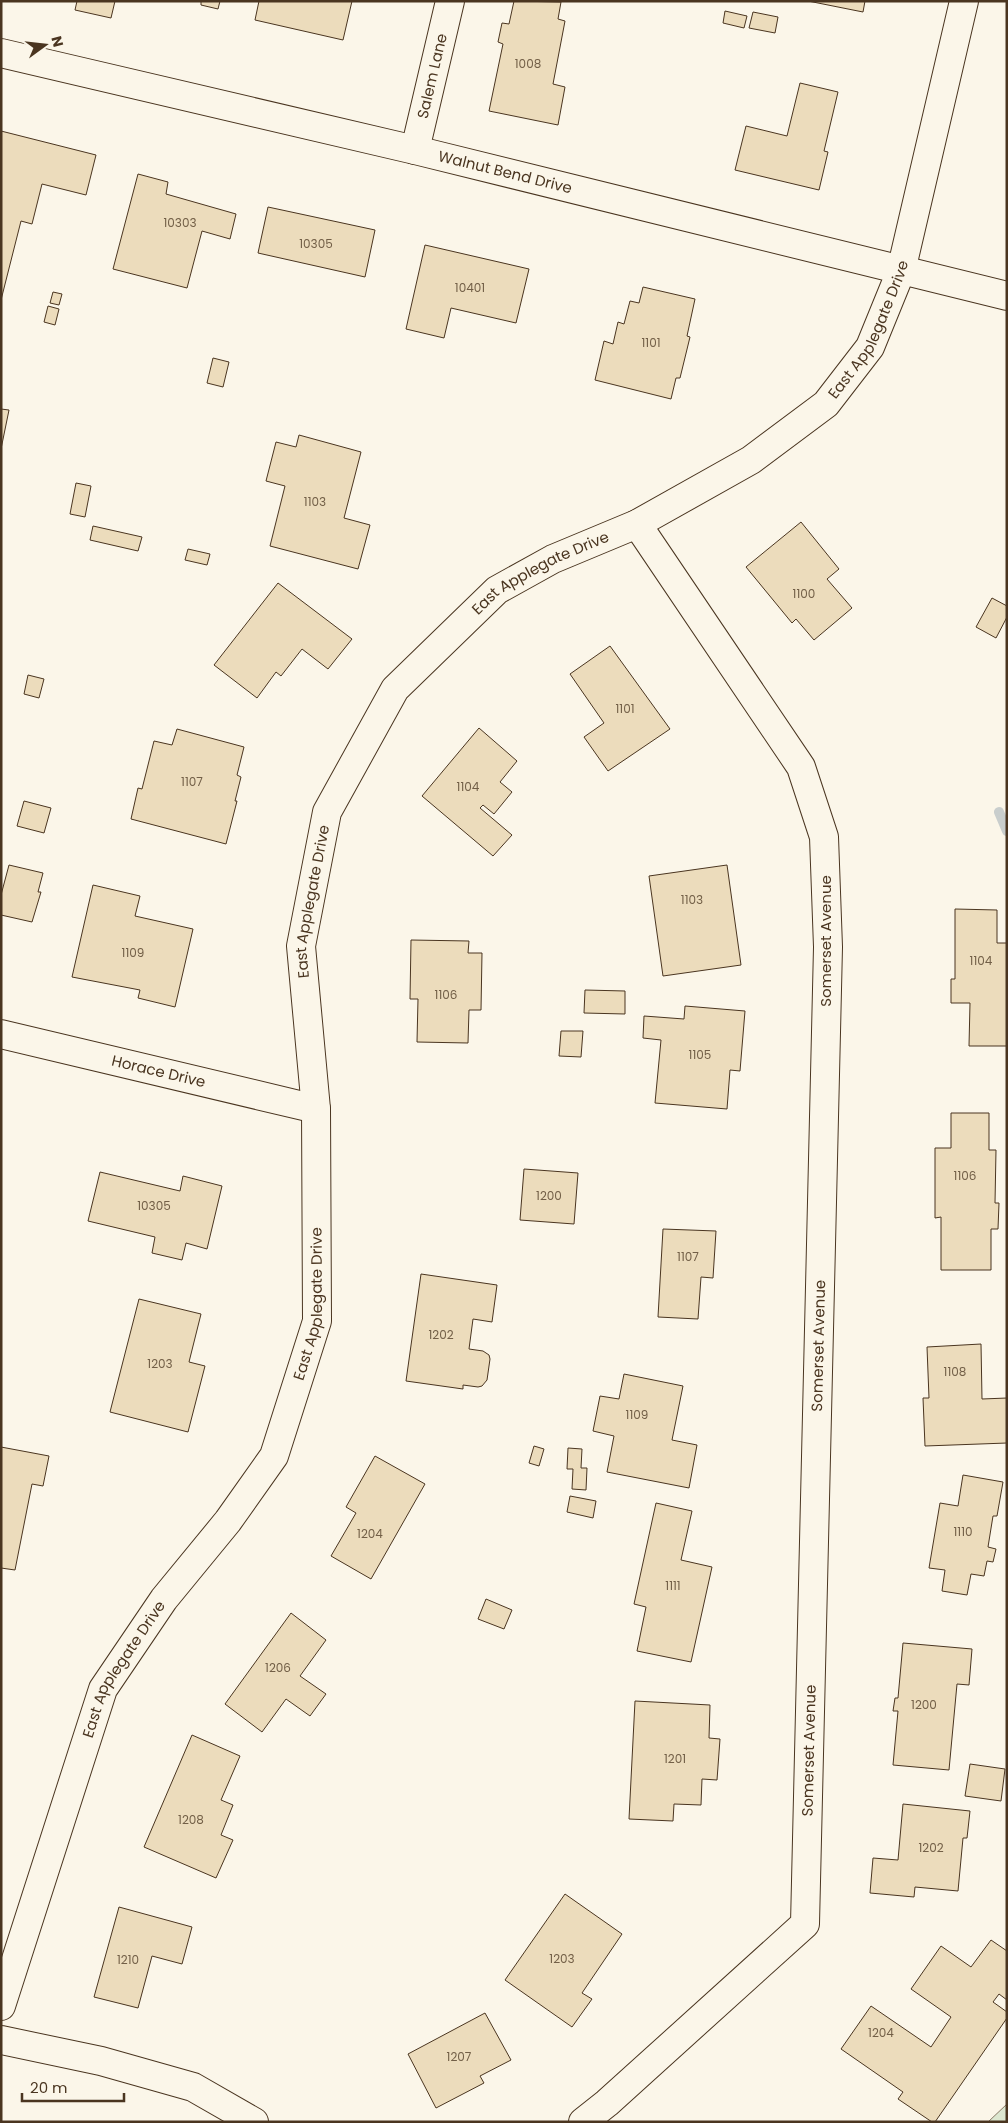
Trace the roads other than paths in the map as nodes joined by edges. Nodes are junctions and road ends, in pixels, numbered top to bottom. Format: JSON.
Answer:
{"nodes":[{"id":1,"x":450,"y":1,"type":"edge"},
{"id":2,"x":964,"y":1,"type":"edge"},
{"id":3,"x":1,"y":53,"type":"edge"},
{"id":4,"x":415,"y":150,"type":"junction"},
{"id":5,"x":901,"y":271,"type":"junction"},
{"id":6,"x":1007,"y":296,"type":"edge"},
{"id":7,"x":637,"y":524,"type":"junction"},
{"id":8,"x":1,"y":1034,"type":"edge"},
{"id":9,"x":316,"y":1109,"type":"junction"},
{"id":10,"x":1,"y":2006,"type":"edge"},
{"id":11,"x":1,"y":2040,"type":"edge"},
{"id":12,"x":254,"y":2122,"type":"edge"},
{"id":13,"x":582,"y":2122,"type":"edge"}],
"edges":[{"from":1,"to":4,"type":"street","name":"Salem Lane"},
{"from":2,"to":5,"type":"street","name":"East Applegate Drive"},
{"from":3,"to":4,"type":"street","name":"Walnut Bend Drive"},
{"from":4,"to":5,"type":"street","name":"Walnut Bend Drive"},
{"from":5,"to":6,"type":"street","name":"Walnut Bend Drive"},
{"from":5,"to":7,"type":"street","name":"East Applegate Drive"},
{"from":7,"to":9,"type":"street","name":"East Applegate Drive"},
{"from":7,"to":13,"type":"street","name":"Somerset Avenue"},
{"from":8,"to":9,"type":"street","name":"Horace Drive"},
{"from":9,"to":10,"type":"street","name":"East Applegate Drive"},
{"from":11,"to":12,"type":"street"}]}
